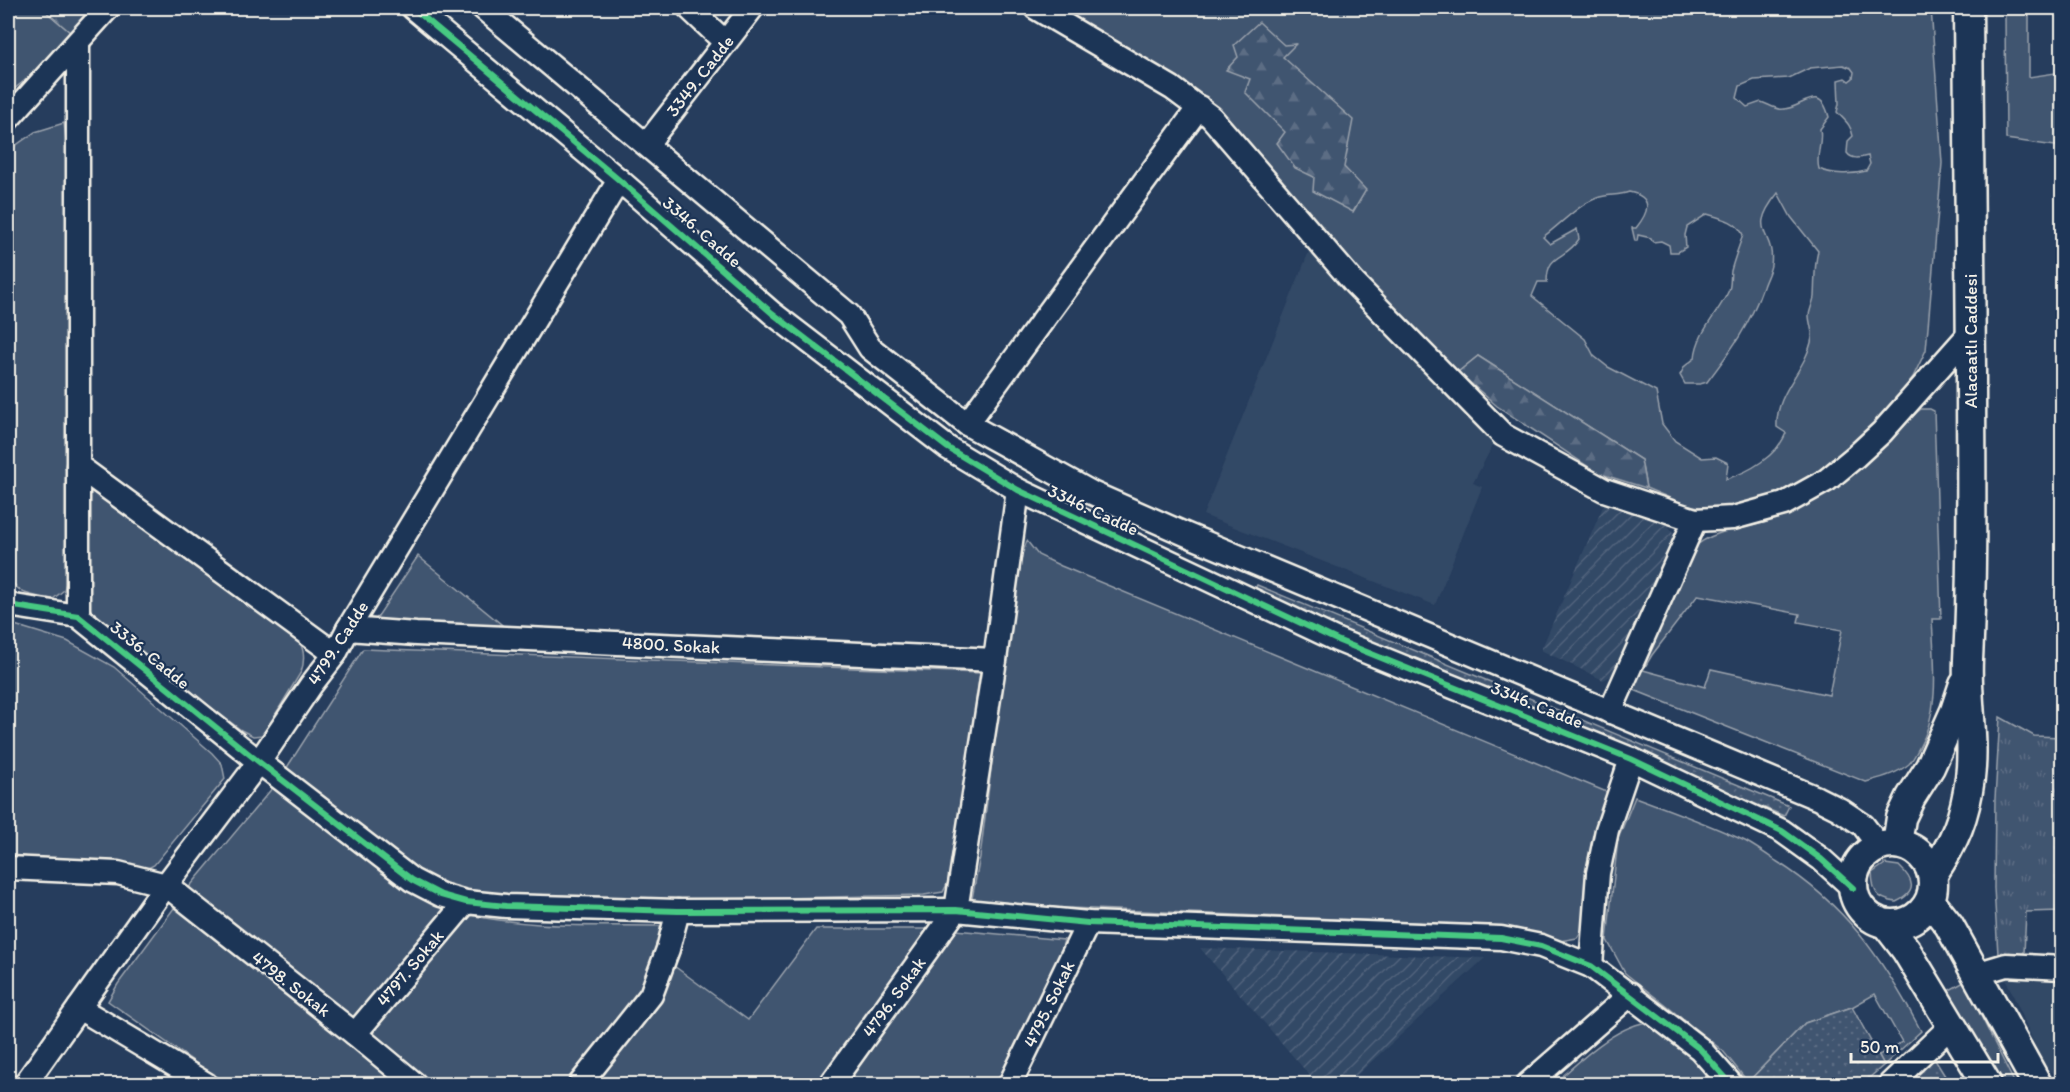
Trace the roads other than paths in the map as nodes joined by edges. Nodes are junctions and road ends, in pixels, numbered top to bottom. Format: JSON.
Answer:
{"nodes":[{"id":1,"x":108,"y":8,"type":"edge"},
{"id":2,"x":412,"y":8,"type":"edge"},
{"id":3,"x":483,"y":8,"type":"edge"},
{"id":4,"x":689,"y":8,"type":"edge"},
{"id":5,"x":752,"y":8,"type":"edge"},
{"id":6,"x":1036,"y":8,"type":"edge"},
{"id":7,"x":1968,"y":8,"type":"edge"},
{"id":8,"x":725,"y":42,"type":"junction"},
{"id":9,"x":78,"y":43,"type":"junction"},
{"id":10,"x":1199,"y":107,"type":"junction"},
{"id":11,"x":8,"y":119,"type":"edge"},
{"id":12,"x":647,"y":144,"type":"junction"},
{"id":13,"x":619,"y":180,"type":"junction"},
{"id":14,"x":1971,"y":333,"type":"junction"},
{"id":15,"x":967,"y":424,"type":"junction"},
{"id":16,"x":78,"y":466,"type":"junction"},
{"id":17,"x":1018,"y":490,"type":"junction"},
{"id":18,"x":1695,"y":520,"type":"junction"},
{"id":19,"x":8,"y":605,"type":"edge"},
{"id":20,"x":78,"y":616,"type":"junction"},
{"id":21,"x":348,"y":629,"type":"junction"},
{"id":22,"x":335,"y":654,"type":"junction"},
{"id":23,"x":995,"y":660,"type":"junction"},
{"id":24,"x":1967,"y":674,"type":"junction"},
{"id":25,"x":1610,"y":712,"type":"junction"},
{"id":26,"x":1632,"y":759,"type":"junction"},
{"id":27,"x":259,"y":762,"type":"junction"},
{"id":28,"x":1888,"y":845,"type":"junction"},
{"id":29,"x":8,"y":868,"type":"edge"},
{"id":30,"x":166,"y":885,"type":"junction"},
{"id":31,"x":1931,"y":887,"type":"junction"},
{"id":32,"x":1853,"y":888,"type":"junction"},
{"id":33,"x":466,"y":902,"type":"junction"},
{"id":34,"x":956,"y":910,"type":"junction"},
{"id":35,"x":678,"y":911,"type":"junction"},
{"id":36,"x":1088,"y":923,"type":"junction"},
{"id":37,"x":1886,"y":924,"type":"junction"},
{"id":38,"x":1591,"y":966,"type":"junction"},
{"id":39,"x":2062,"y":968,"type":"edge"},
{"id":40,"x":1976,"y":974,"type":"junction"},
{"id":41,"x":1631,"y":994,"type":"junction"},
{"id":42,"x":79,"y":1008,"type":"junction"},
{"id":43,"x":1952,"y":1025,"type":"junction"},
{"id":44,"x":355,"y":1034,"type":"junction"},
{"id":45,"x":25,"y":1084,"type":"edge"},
{"id":46,"x":206,"y":1084,"type":"edge"},
{"id":47,"x":415,"y":1084,"type":"edge"},
{"id":48,"x":580,"y":1084,"type":"edge"},
{"id":49,"x":831,"y":1084,"type":"edge"},
{"id":50,"x":1010,"y":1084,"type":"edge"},
{"id":51,"x":1528,"y":1084,"type":"edge"},
{"id":52,"x":1731,"y":1084,"type":"edge"},
{"id":53,"x":1890,"y":1084,"type":"edge"},
{"id":54,"x":1988,"y":1084,"type":"edge"},
{"id":55,"x":2037,"y":1084,"type":"edge"}],
"edges":[{"from":1,"to":9,"type":"street"},
{"from":2,"to":13,"type":"street","name":"3346. Cadde"},
{"from":3,"to":12,"type":"street","name":"3346. Cadde"},
{"from":4,"to":8,"type":"street"},
{"from":5,"to":8,"type":"street","name":"3349. Cadde"},
{"from":6,"to":10,"type":"street"},
{"from":7,"to":14,"type":"main road","name":"Alacaatlı Caddesi"},
{"from":8,"to":12,"type":"street","name":"3349. Cadde"},
{"from":9,"to":11,"type":"street"},
{"from":9,"to":16,"type":"street"},
{"from":10,"to":15,"type":"street"},
{"from":10,"to":18,"type":"street"},
{"from":12,"to":15,"type":"street","name":"3346. Cadde"},
{"from":13,"to":17,"type":"street","name":"3346. Cadde"},
{"from":13,"to":21,"type":"street","name":"4799. Cadde"},
{"from":14,"to":18,"type":"street"},
{"from":14,"to":24,"type":"main road","name":"Alacaatlı Caddesi"},
{"from":15,"to":25,"type":"street","name":"3346. Cadde"},
{"from":16,"to":20,"type":"street"},
{"from":16,"to":22,"type":"street"},
{"from":17,"to":23,"type":"street"},
{"from":17,"to":26,"type":"street","name":"3346. Cadde"},
{"from":18,"to":25,"type":"street"},
{"from":19,"to":20,"type":"street","name":"3336. Cadde"},
{"from":20,"to":27,"type":"street","name":"3336. Cadde"},
{"from":21,"to":22,"type":"street","name":"4799. Cadde"},
{"from":21,"to":23,"type":"street","name":"4800. Sokak"},
{"from":22,"to":27,"type":"street","name":"4799. Cadde"},
{"from":23,"to":34,"type":"street"},
{"from":24,"to":28,"type":"main road","name":"Alacaatlı Caddesi"},
{"from":24,"to":31,"type":"main road","name":"Alacaatlı Caddesi"},
{"from":25,"to":28,"type":"street","name":"3346. Cadde"},
{"from":26,"to":32,"type":"street","name":"3346. Cadde"},
{"from":26,"to":38,"type":"street"},
{"from":27,"to":30,"type":"street","name":"4799. Cadde"},
{"from":27,"to":33,"type":"street","name":"3336. Cadde"},
{"from":28,"to":31,"type":"main road"},
{"from":28,"to":32,"type":"main road"},
{"from":29,"to":30,"type":"street"},
{"from":30,"to":42,"type":"street","name":"4799. Cadde"},
{"from":30,"to":44,"type":"street","name":"4798. Sokak"},
{"from":31,"to":37,"type":"main road"},
{"from":31,"to":40,"type":"main road"},
{"from":32,"to":37,"type":"main road"},
{"from":33,"to":35,"type":"street","name":"3336. Cadde"},
{"from":33,"to":44,"type":"street","name":"4797. Sokak"},
{"from":34,"to":35,"type":"street","name":"3336. Cadde"},
{"from":34,"to":36,"type":"street","name":"3336. Cadde"},
{"from":34,"to":49,"type":"street","name":"4796. Sokak"},
{"from":35,"to":48,"type":"street"},
{"from":36,"to":38,"type":"street","name":"3336. Cadde"},
{"from":36,"to":50,"type":"street","name":"4795. Sokak"},
{"from":37,"to":43,"type":"main road"},
{"from":38,"to":41,"type":"street","name":"3336. Cadde"},
{"from":39,"to":40,"type":"street"},
{"from":40,"to":55,"type":"main road"},
{"from":41,"to":51,"type":"street"},
{"from":41,"to":52,"type":"street","name":"3336. Cadde"},
{"from":42,"to":45,"type":"street","name":"4799. Cadde"},
{"from":42,"to":46,"type":"street"},
{"from":43,"to":53,"type":"street"},
{"from":43,"to":54,"type":"main road"},
{"from":44,"to":47,"type":"street","name":"4798. Sokak"}]}
